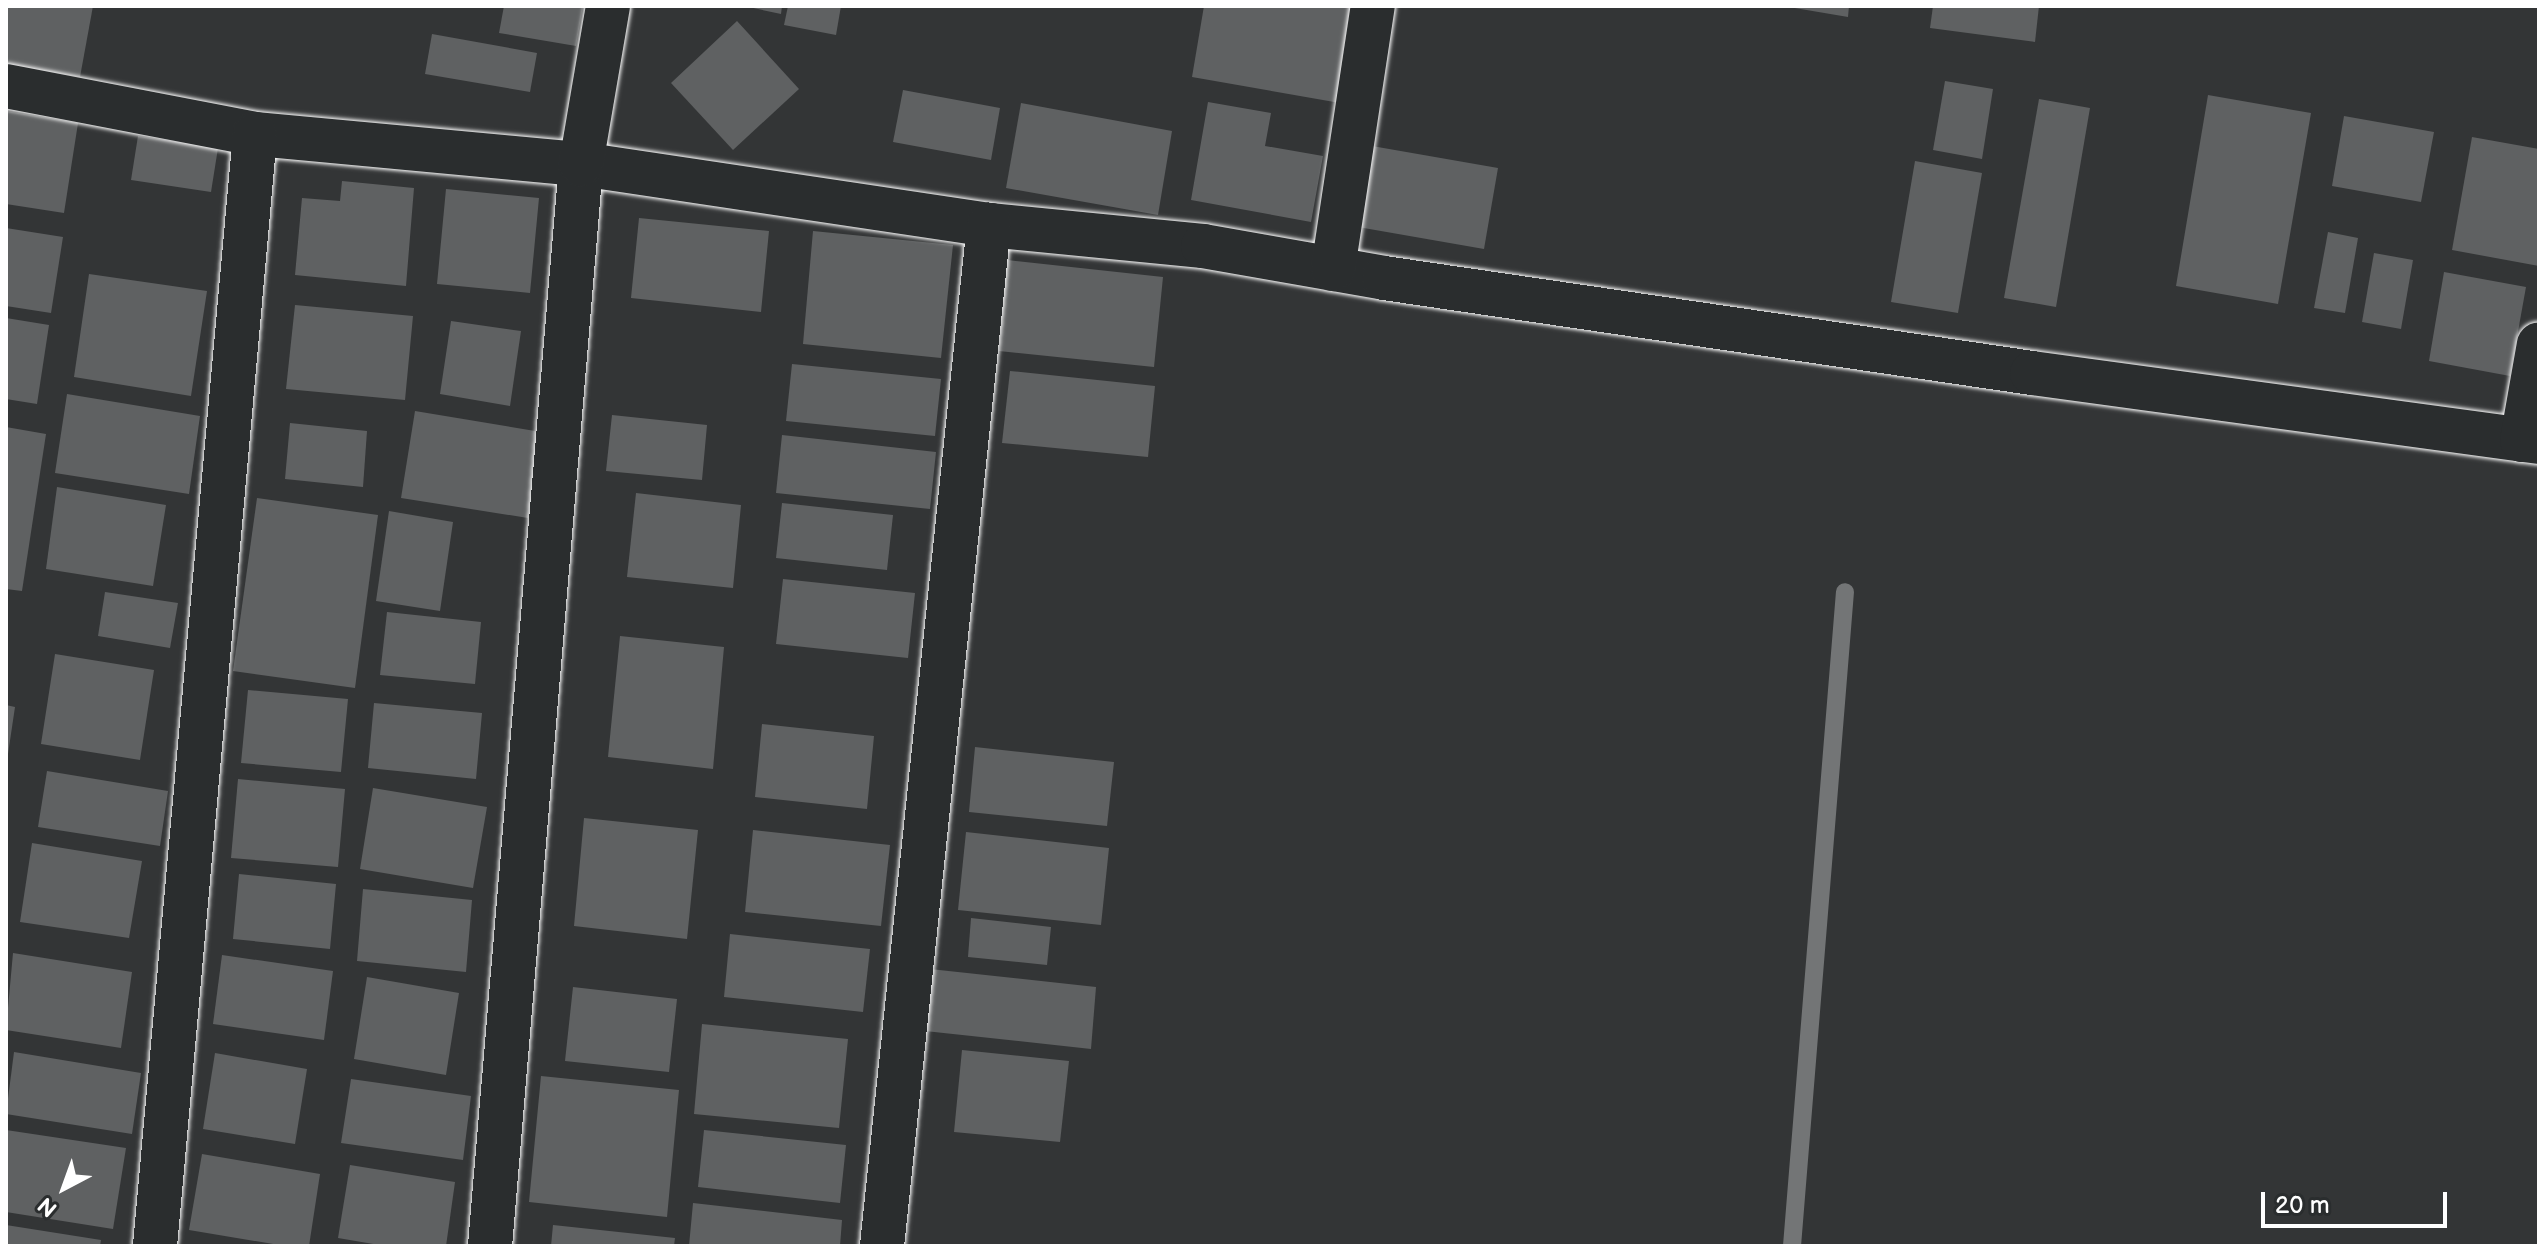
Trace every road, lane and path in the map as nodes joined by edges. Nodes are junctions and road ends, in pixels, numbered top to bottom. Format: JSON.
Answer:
{"nodes":[{"id":1,"x":608,"y":6,"type":"edge"},
{"id":2,"x":1373,"y":6,"type":"edge"},
{"id":3,"x":6,"y":86,"type":"edge"},
{"id":4,"x":255,"y":134,"type":"junction"},
{"id":5,"x":581,"y":164,"type":"junction"},
{"id":6,"x":989,"y":225,"type":"junction"},
{"id":7,"x":1333,"y":269,"type":"junction"},
{"id":8,"x":2539,"y":344,"type":"edge"},
{"id":9,"x":2531,"y":441,"type":"edge"},
{"id":10,"x":155,"y":1246,"type":"edge"},
{"id":11,"x":490,"y":1246,"type":"edge"},
{"id":12,"x":882,"y":1246,"type":"edge"}],
"edges":[{"from":1,"to":5,"type":"street"},
{"from":2,"to":7,"type":"street"},
{"from":3,"to":4,"type":"street"},
{"from":4,"to":5,"type":"street"},
{"from":4,"to":10,"type":"street"},
{"from":5,"to":6,"type":"street"},
{"from":5,"to":11,"type":"street"},
{"from":6,"to":7,"type":"street"},
{"from":6,"to":12,"type":"street"},
{"from":7,"to":9,"type":"street"},
{"from":8,"to":9,"type":"street"}]}
